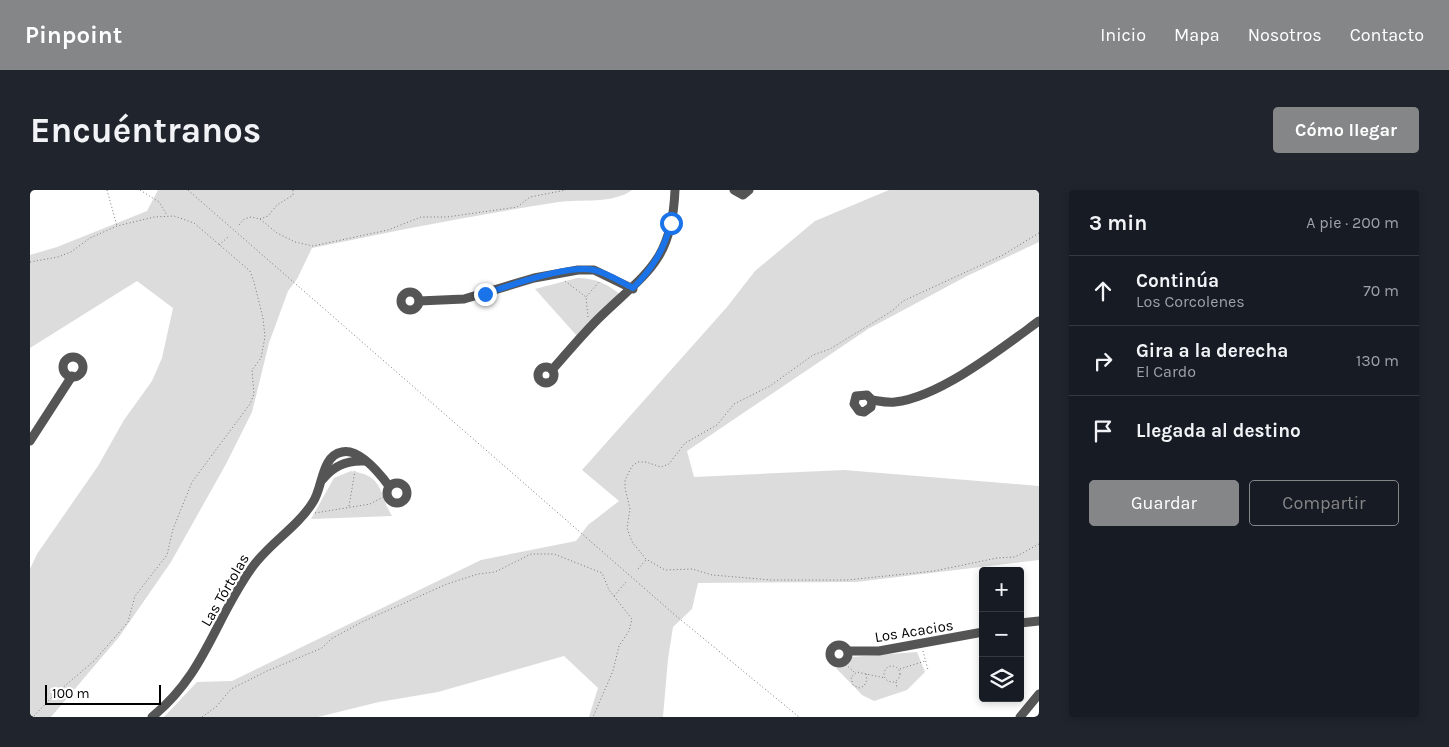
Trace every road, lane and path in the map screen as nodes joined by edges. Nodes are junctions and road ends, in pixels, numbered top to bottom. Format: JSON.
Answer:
{"nodes":[{"id":1,"x":108,"y":190,"type":"edge"},
{"id":2,"x":140,"y":190,"type":"edge"},
{"id":3,"x":188,"y":190,"type":"edge"},
{"id":4,"x":293,"y":190,"type":"edge"},
{"id":5,"x":566,"y":190,"type":"edge"},
{"id":6,"x":675,"y":190,"type":"edge"},
{"id":7,"x":734,"y":190,"type":"edge"},
{"id":8,"x":749,"y":190,"type":"edge"},
{"id":9,"x":167,"y":215,"type":"junction"},
{"id":10,"x":260,"y":219,"type":"junction"},
{"id":11,"x":239,"y":225,"type":"dead end"},
{"id":12,"x":117,"y":226,"type":"junction"},
{"id":13,"x":1039,"y":233,"type":"edge"},
{"id":14,"x":228,"y":237,"type":"dead end"},
{"id":15,"x":219,"y":245,"type":"junction"},
{"id":16,"x":30,"y":262,"type":"edge"},
{"id":17,"x":558,"y":273,"type":"junction"},
{"id":18,"x":608,"y":276,"type":"junction"},
{"id":19,"x":633,"y":288,"type":"junction"},
{"id":20,"x":586,"y":298,"type":"junction"},
{"id":21,"x":419,"y":301,"type":"dead end"},
{"id":22,"x":1039,"y":321,"type":"edge"},
{"id":23,"x":587,"y":330,"type":"junction"},
{"id":24,"x":552,"y":370,"type":"dead end"},
{"id":25,"x":72,"y":376,"type":"dead end"},
{"id":26,"x":872,"y":400,"type":"dead end"},
{"id":27,"x":30,"y":441,"type":"edge"},
{"id":28,"x":361,"y":461,"type":"junction"},
{"id":29,"x":388,"y":491,"type":"joint"},
{"id":30,"x":348,"y":507,"type":"junction"},
{"id":31,"x":308,"y":510,"type":"junction"},
{"id":32,"x":1039,"y":544,"type":"edge"},
{"id":33,"x":646,"y":559,"type":"junction"},
{"id":34,"x":638,"y":569,"type":"dead end"},
{"id":35,"x":626,"y":582,"type":"dead end"},
{"id":36,"x":614,"y":596,"type":"junction"},
{"id":37,"x":1039,"y":621,"type":"edge"},
{"id":38,"x":1024,"y":623,"type":"edge"},
{"id":39,"x":979,"y":633,"type":"edge"},
{"id":40,"x":921,"y":645,"type":"junction"},
{"id":41,"x":848,"y":651,"type":"junction"},
{"id":42,"x":925,"y":661,"type":"junction"},
{"id":43,"x":843,"y":662,"type":"junction"},
{"id":44,"x":899,"y":670,"type":"junction"},
{"id":45,"x":928,"y":670,"type":"dead end"},
{"id":46,"x":854,"y":673,"type":"junction"},
{"id":47,"x":866,"y":674,"type":"junction"},
{"id":48,"x":884,"y":678,"type":"junction"},
{"id":49,"x":896,"y":681,"type":"junction"},
{"id":50,"x":897,"y":689,"type":"dead end"},
{"id":51,"x":1039,"y":694,"type":"edge"},
{"id":52,"x":34,"y":717,"type":"edge"},
{"id":53,"x":152,"y":717,"type":"edge"},
{"id":54,"x":202,"y":717,"type":"edge"},
{"id":55,"x":593,"y":717,"type":"edge"},
{"id":56,"x":799,"y":717,"type":"edge"},
{"id":57,"x":1020,"y":717,"type":"edge"}],
"edges":[{"from":1,"to":12,"type":"path"},
{"from":2,"to":9,"type":"path"},
{"from":3,"to":56,"type":"path"},
{"from":4,"to":10,"type":"path"},
{"from":5,"to":10,"type":"path"},
{"from":6,"to":19,"type":"street"},
{"from":7,"to":8,"type":"street"},
{"from":9,"to":12,"type":"path"},
{"from":9,"to":15,"type":"path"},
{"from":10,"to":11,"type":"path"},
{"from":12,"to":16,"type":"path"},
{"from":13,"to":33,"type":"path"},
{"from":14,"to":15,"type":"path"},
{"from":15,"to":52,"type":"path"},
{"from":17,"to":18,"type":"street"},
{"from":17,"to":20,"type":"path"},
{"from":17,"to":21,"type":"street"},
{"from":18,"to":19,"type":"street"},
{"from":18,"to":20,"type":"path"},
{"from":19,"to":23,"type":"street"},
{"from":20,"to":23,"type":"path"},
{"from":22,"to":26,"type":"street"},
{"from":23,"to":24,"type":"street"},
{"from":25,"to":27,"type":"street"},
{"from":28,"to":29,"type":"street"},
{"from":28,"to":30,"type":"path"},
{"from":28,"to":31,"type":"street","name":"Las Tórtolas"},
{"from":29,"to":30,"type":"path"},
{"from":30,"to":31,"type":"path"},
{"from":31,"to":53,"type":"street","name":"Las Tórtolas"},
{"from":32,"to":33,"type":"path"},
{"from":33,"to":34,"type":"path"},
{"from":35,"to":36,"type":"path"},
{"from":36,"to":54,"type":"path"},
{"from":36,"to":55,"type":"path"},
{"from":37,"to":38,"type":"street"},
{"from":39,"to":40,"type":"street","name":"Los Acacios"},
{"from":40,"to":41,"type":"street","name":"Los Acacios"},
{"from":40,"to":42,"type":"path"},
{"from":41,"to":43,"type":"street"},
{"from":41,"to":43,"type":"street"},
{"from":42,"to":44,"type":"path"},
{"from":42,"to":45,"type":"path"},
{"from":43,"to":46,"type":"path"},
{"from":44,"to":48,"type":"path"},
{"from":44,"to":49,"type":"path"},
{"from":46,"to":47,"type":"path"},
{"from":46,"to":47,"type":"path"},
{"from":47,"to":48,"type":"path"},
{"from":48,"to":49,"type":"path"},
{"from":49,"to":50,"type":"path"},
{"from":51,"to":57,"type":"street"}]}
